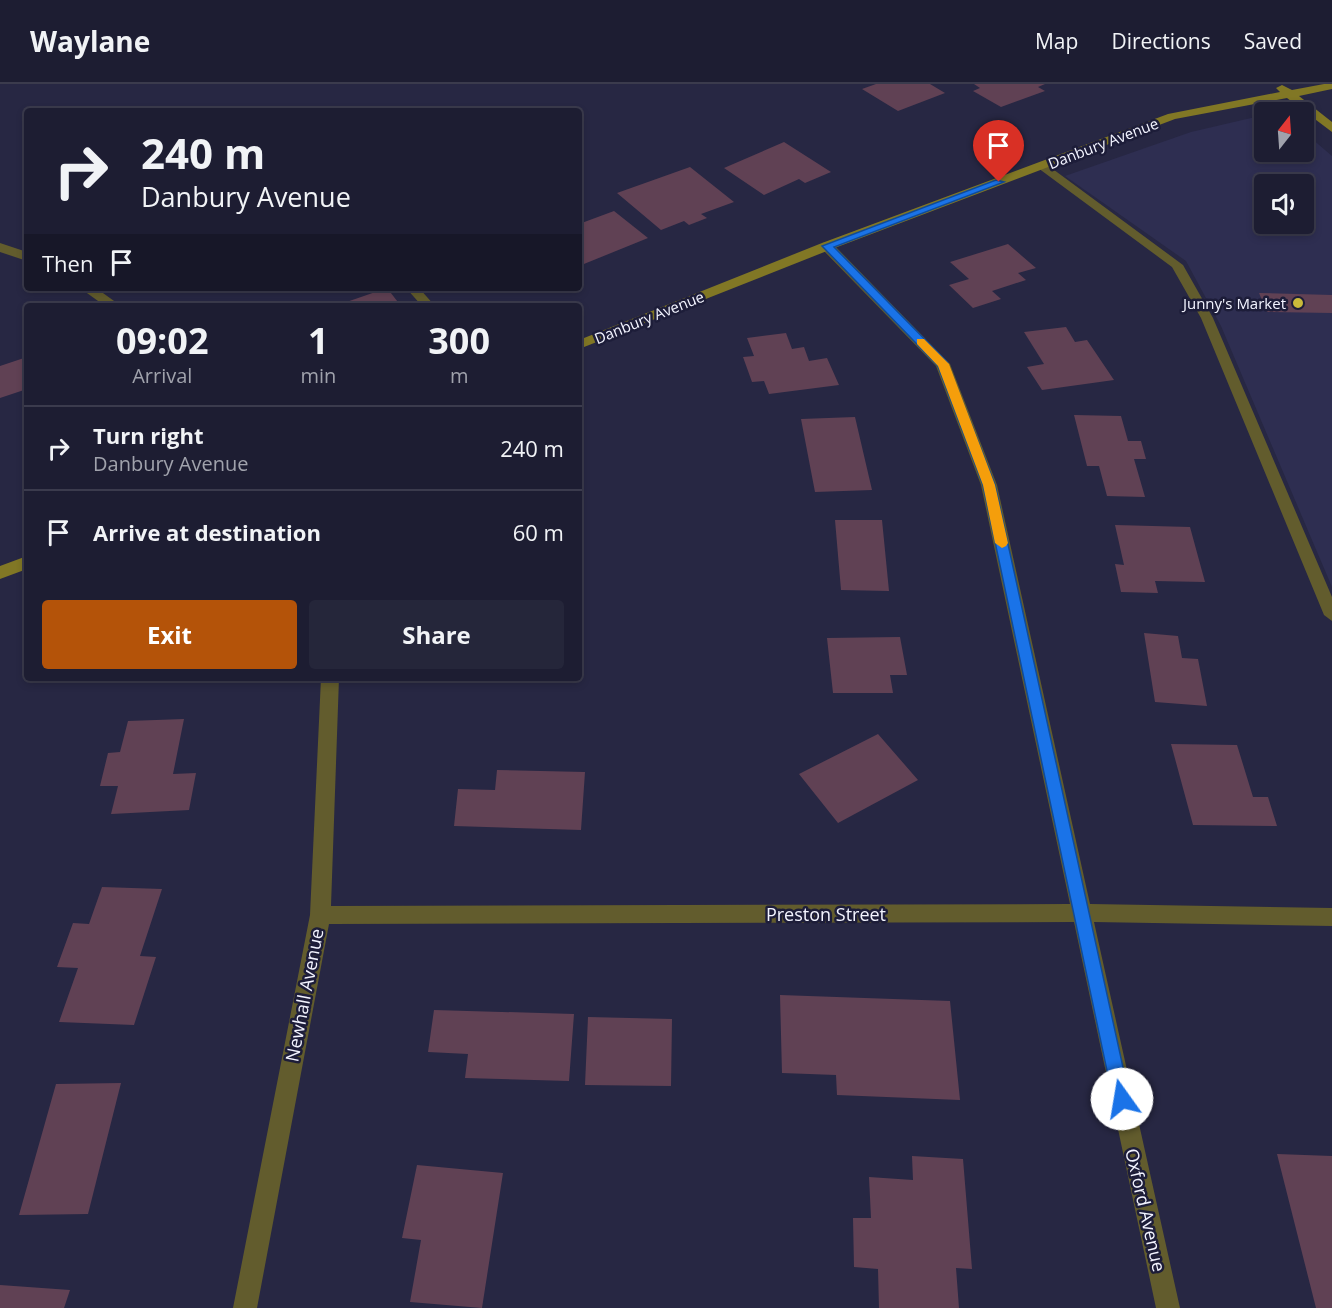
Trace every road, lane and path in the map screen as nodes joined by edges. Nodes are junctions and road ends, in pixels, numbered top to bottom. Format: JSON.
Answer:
{"nodes":[{"id":1,"x":1276,"y":84,"type":"edge"},
{"id":2,"x":1332,"y":86,"type":"edge"},
{"id":3,"x":1288,"y":93,"type":"junction"},
{"id":4,"x":1332,"y":128,"type":"edge"},
{"id":5,"x":1042,"y":166,"type":"junction"},
{"id":6,"x":827,"y":246,"type":"junction"},
{"id":7,"x":0,"y":247,"type":"edge"},
{"id":8,"x":24,"y":256,"type":"edge"},
{"id":9,"x":92,"y":291,"type":"edge"},
{"id":10,"x":415,"y":291,"type":"edge"},
{"id":11,"x":110,"y":303,"type":"edge"},
{"id":12,"x":426,"y":303,"type":"edge"},
{"id":13,"x":582,"y":344,"type":"edge"},
{"id":14,"x":24,"y":563,"type":"edge"},
{"id":15,"x":0,"y":573,"type":"edge"},
{"id":16,"x":1332,"y":615,"type":"edge"},
{"id":17,"x":330,"y":681,"type":"edge"},
{"id":18,"x":1080,"y":913,"type":"junction"},
{"id":19,"x":320,"y":915,"type":"junction"},
{"id":20,"x":1332,"y":917,"type":"edge"},
{"id":21,"x":245,"y":1308,"type":"edge"},
{"id":22,"x":1168,"y":1308,"type":"edge"}],
"edges":[{"from":1,"to":3,"type":"street"},
{"from":2,"to":3,"type":"street","name":"Danbury Avenue"},
{"from":3,"to":4,"type":"street"},
{"from":3,"to":5,"type":"street","name":"Danbury Avenue"},
{"from":5,"to":6,"type":"street","name":"Danbury Avenue"},
{"from":5,"to":16,"type":"lane"},
{"from":6,"to":13,"type":"street","name":"Danbury Avenue"},
{"from":6,"to":18,"type":"street","name":"Oxford Avenue"},
{"from":7,"to":8,"type":"street"},
{"from":9,"to":11,"type":"street"},
{"from":10,"to":12,"type":"lane"},
{"from":14,"to":15,"type":"street"},
{"from":17,"to":19,"type":"street","name":"Newhall Avenue"},
{"from":18,"to":19,"type":"street","name":"Preston Street"},
{"from":18,"to":20,"type":"street","name":"Preston Street"},
{"from":18,"to":22,"type":"street","name":"Oxford Avenue"},
{"from":19,"to":21,"type":"street","name":"Newhall Avenue"}]}
